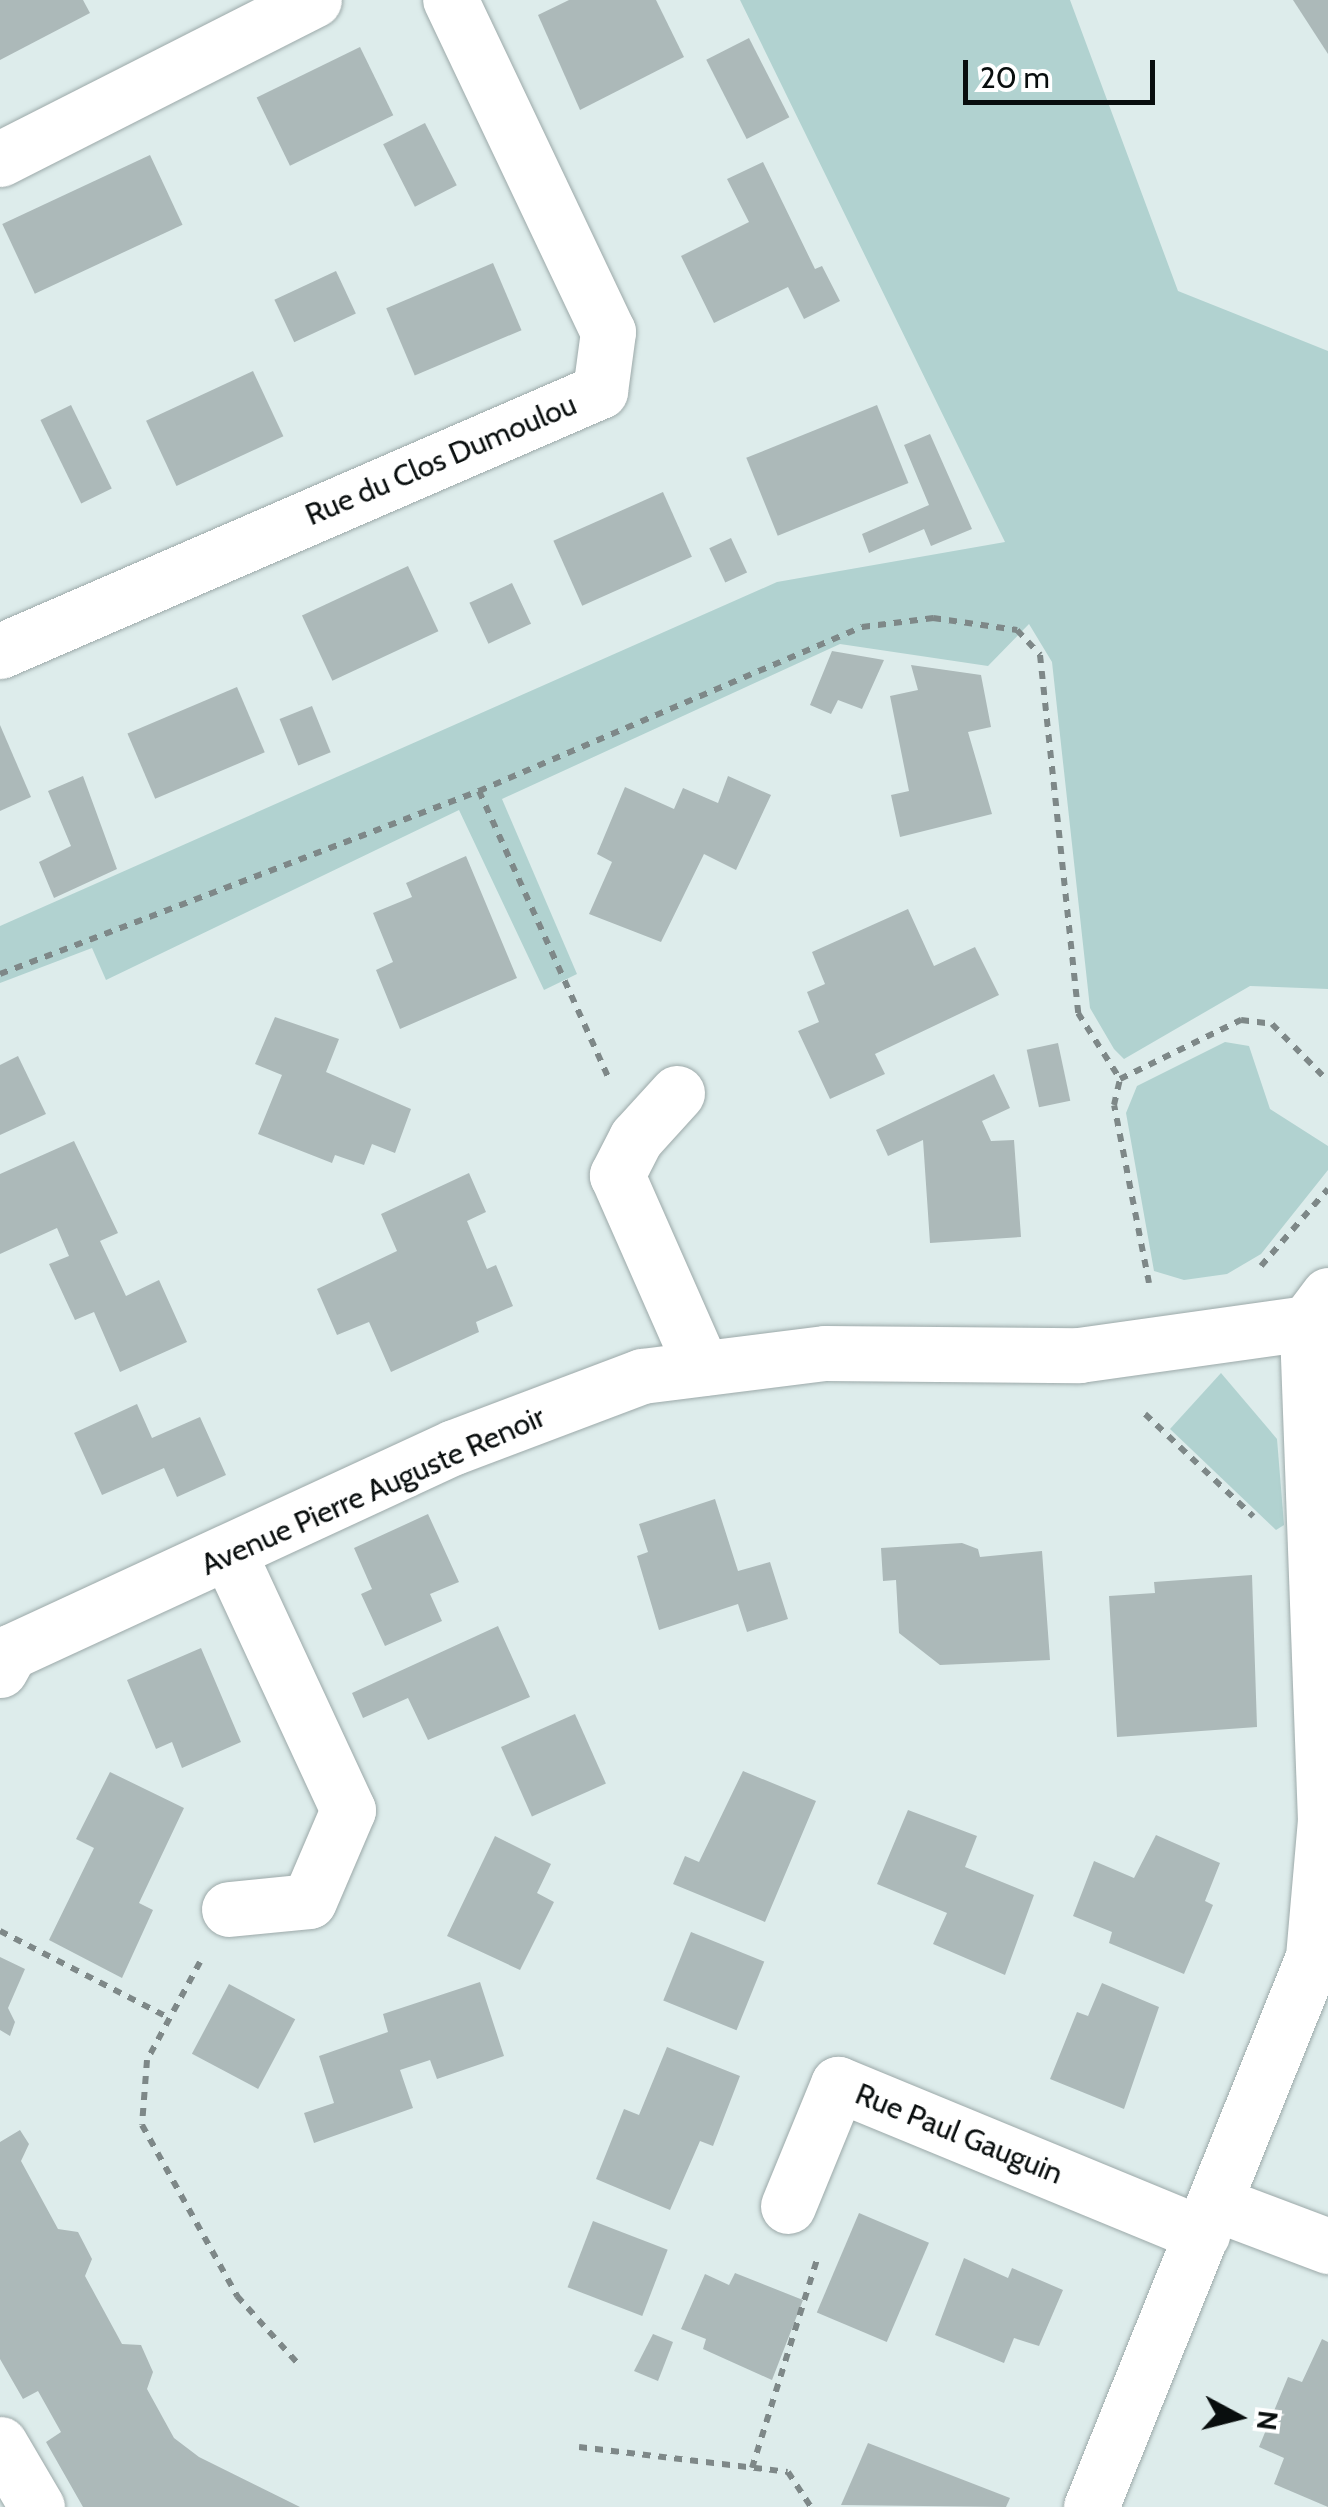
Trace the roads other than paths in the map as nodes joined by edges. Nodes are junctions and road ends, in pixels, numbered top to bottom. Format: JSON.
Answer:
{"nodes":[{"id":1,"x":314,"y":0,"type":"edge"},
{"id":2,"x":450,"y":0,"type":"edge"},
{"id":3,"x":0,"y":159,"type":"edge"},
{"id":4,"x":0,"y":651,"type":"edge"},
{"id":5,"x":676,"y":1094,"type":"dead end"},
{"id":6,"x":1318,"y":1309,"type":"edge"},
{"id":7,"x":702,"y":1368,"type":"junction"},
{"id":8,"x":230,"y":1556,"type":"junction"},
{"id":9,"x":3,"y":1654,"type":"edge"},
{"id":10,"x":230,"y":1908,"type":"road end"},
{"id":11,"x":788,"y":2206,"type":"road end"},
{"id":12,"x":1208,"y":2218,"type":"junction"},
{"id":13,"x":1328,"y":2246,"type":"edge"},
{"id":14,"x":0,"y":2444,"type":"edge"},
{"id":15,"x":37,"y":2507,"type":"edge"},
{"id":16,"x":1091,"y":2507,"type":"edge"}],
"edges":[{"from":1,"to":3,"type":"street"},
{"from":2,"to":4,"type":"street","name":"Rue du Clos Dumoulou"},
{"from":5,"to":7,"type":"street"},
{"from":6,"to":7,"type":"street","name":"Avenue Pierre Auguste Renoir"},
{"from":6,"to":12,"type":"street"},
{"from":7,"to":8,"type":"street","name":"Avenue Pierre Auguste Renoir"},
{"from":8,"to":9,"type":"street","name":"Avenue Pierre Auguste Renoir"},
{"from":8,"to":10,"type":"street"},
{"from":11,"to":12,"type":"street","name":"Rue Paul Gauguin"},
{"from":12,"to":13,"type":"street","name":"Rue Paul Gauguin"},
{"from":12,"to":16,"type":"street"},
{"from":14,"to":15,"type":"street"}]}
